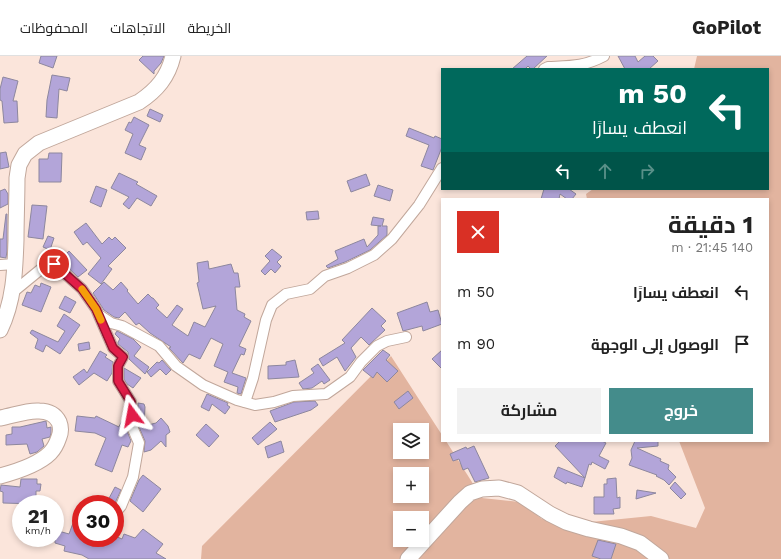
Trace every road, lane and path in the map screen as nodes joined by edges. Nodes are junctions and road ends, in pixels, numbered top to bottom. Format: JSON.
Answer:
{"nodes":[{"id":1,"x":174,"y":56,"type":"edge"},
{"id":2,"x":604,"y":56,"type":"edge"},
{"id":3,"x":546,"y":68,"type":"edge"},
{"id":4,"x":441,"y":170,"type":"edge"},
{"id":5,"x":15,"y":264,"type":"junction"},
{"id":6,"x":0,"y":265,"type":"edge"},
{"id":7,"x":13,"y":292,"type":"junction"},
{"id":8,"x":99,"y":315,"type":"junction"},
{"id":9,"x":0,"y":330,"type":"edge"},
{"id":10,"x":406,"y":337,"type":"dead end"},
{"id":11,"x":245,"y":402,"type":"junction"},
{"id":12,"x":0,"y":418,"type":"edge"},
{"id":13,"x":0,"y":476,"type":"edge"},
{"id":14,"x":124,"y":499,"type":"edge"},
{"id":15,"x":408,"y":559,"type":"edge"},
{"id":16,"x":660,"y":559,"type":"edge"}],
"edges":[{"from":1,"to":5,"type":"main road"},
{"from":2,"to":3,"type":"street"},
{"from":4,"to":11,"type":"street"},
{"from":5,"to":6,"type":"street"},
{"from":5,"to":7,"type":"main road"},
{"from":7,"to":8,"type":"street"},
{"from":7,"to":9,"type":"main road"},
{"from":8,"to":11,"type":"street"},
{"from":8,"to":14,"type":"street"},
{"from":10,"to":11,"type":"street"},
{"from":12,"to":13,"type":"main road"},
{"from":15,"to":16,"type":"main road"}]}
